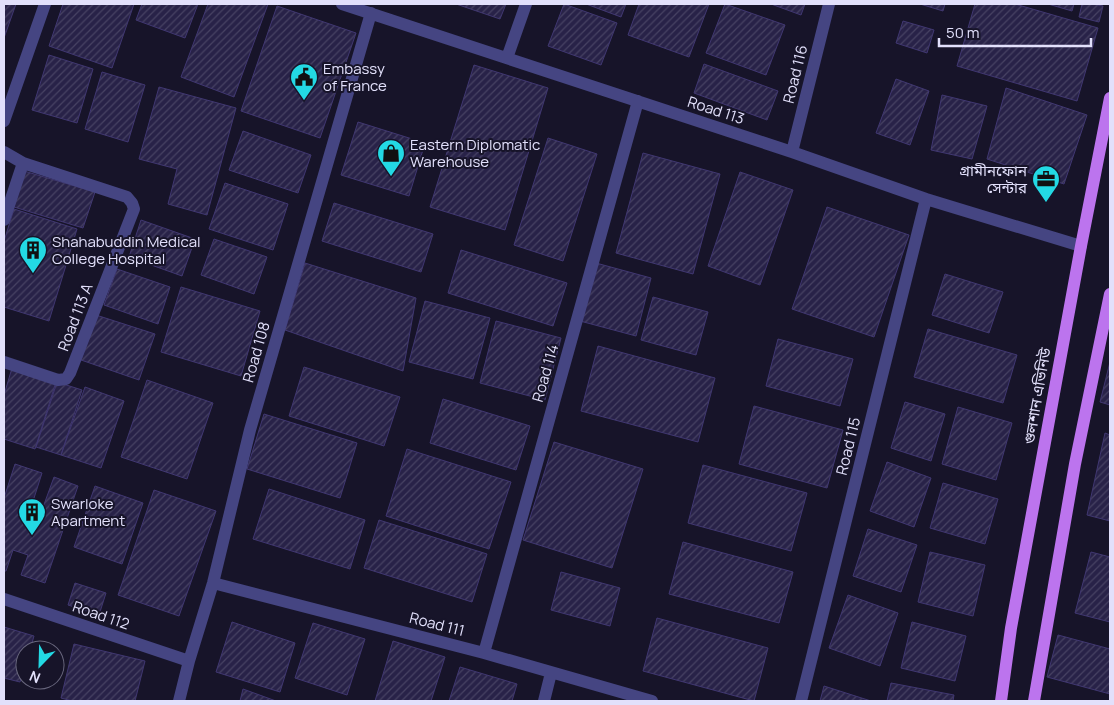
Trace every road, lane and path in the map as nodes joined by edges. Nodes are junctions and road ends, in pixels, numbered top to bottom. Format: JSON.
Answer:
{"nodes":[{"id":1,"x":45,"y":4,"type":"edge"},
{"id":2,"x":342,"y":4,"type":"edge"},
{"id":3,"x":526,"y":4,"type":"edge"},
{"id":4,"x":829,"y":4,"type":"edge"},
{"id":5,"x":372,"y":14,"type":"junction"},
{"id":6,"x":507,"y":58,"type":"junction"},
{"id":7,"x":1110,"y":98,"type":"edge"},
{"id":8,"x":638,"y":101,"type":"junction"},
{"id":9,"x":4,"y":121,"type":"edge"},
{"id":10,"x":4,"y":152,"type":"edge"},
{"id":11,"x":792,"y":152,"type":"junction"},
{"id":12,"x":23,"y":163,"type":"junction"},
{"id":13,"x":926,"y":199,"type":"junction"},
{"id":14,"x":4,"y":220,"type":"edge"},
{"id":15,"x":1081,"y":246,"type":"junction"},
{"id":16,"x":1110,"y":294,"type":"edge"},
{"id":17,"x":1108,"y":320,"type":"edge"},
{"id":18,"x":4,"y":362,"type":"edge"},
{"id":19,"x":213,"y":583,"type":"junction"},
{"id":20,"x":4,"y":599,"type":"edge"},
{"id":21,"x":484,"y":653,"type":"junction"},
{"id":22,"x":189,"y":661,"type":"junction"},
{"id":23,"x":551,"y":673,"type":"junction"},
{"id":24,"x":179,"y":701,"type":"edge"},
{"id":25,"x":544,"y":701,"type":"edge"},
{"id":26,"x":652,"y":701,"type":"edge"},
{"id":27,"x":801,"y":701,"type":"edge"},
{"id":28,"x":1000,"y":701,"type":"edge"},
{"id":29,"x":1034,"y":701,"type":"edge"}],
"edges":[{"from":1,"to":9,"type":"street"},
{"from":2,"to":5,"type":"street","name":"Road 113"},
{"from":3,"to":6,"type":"street"},
{"from":4,"to":11,"type":"street","name":"Road 116"},
{"from":5,"to":6,"type":"street","name":"Road 113"},
{"from":5,"to":19,"type":"street","name":"Road 108"},
{"from":6,"to":8,"type":"street","name":"Road 113"},
{"from":7,"to":15,"type":"main road","name":"গুলশান এভিনিউ"},
{"from":8,"to":11,"type":"street","name":"Road 113"},
{"from":8,"to":21,"type":"street","name":"Road 114"},
{"from":10,"to":12,"type":"street","name":"Road 113 A"},
{"from":11,"to":13,"type":"street","name":"Road 113"},
{"from":12,"to":14,"type":"street"},
{"from":12,"to":18,"type":"street","name":"Road 113 A"},
{"from":13,"to":15,"type":"street","name":"Road 113"},
{"from":13,"to":27,"type":"street","name":"Road 115"},
{"from":15,"to":28,"type":"main road","name":"গুলশান এভিনিউ"},
{"from":16,"to":17,"type":"main road"},
{"from":17,"to":29,"type":"main road"},
{"from":19,"to":21,"type":"street","name":"Road 111"},
{"from":19,"to":22,"type":"street","name":"Road 108"},
{"from":20,"to":22,"type":"street","name":"Road 112"},
{"from":21,"to":23,"type":"street","name":"Road 111"},
{"from":22,"to":24,"type":"street","name":"Road 108"},
{"from":23,"to":25,"type":"street"},
{"from":23,"to":26,"type":"street","name":"Road 111"}]}
